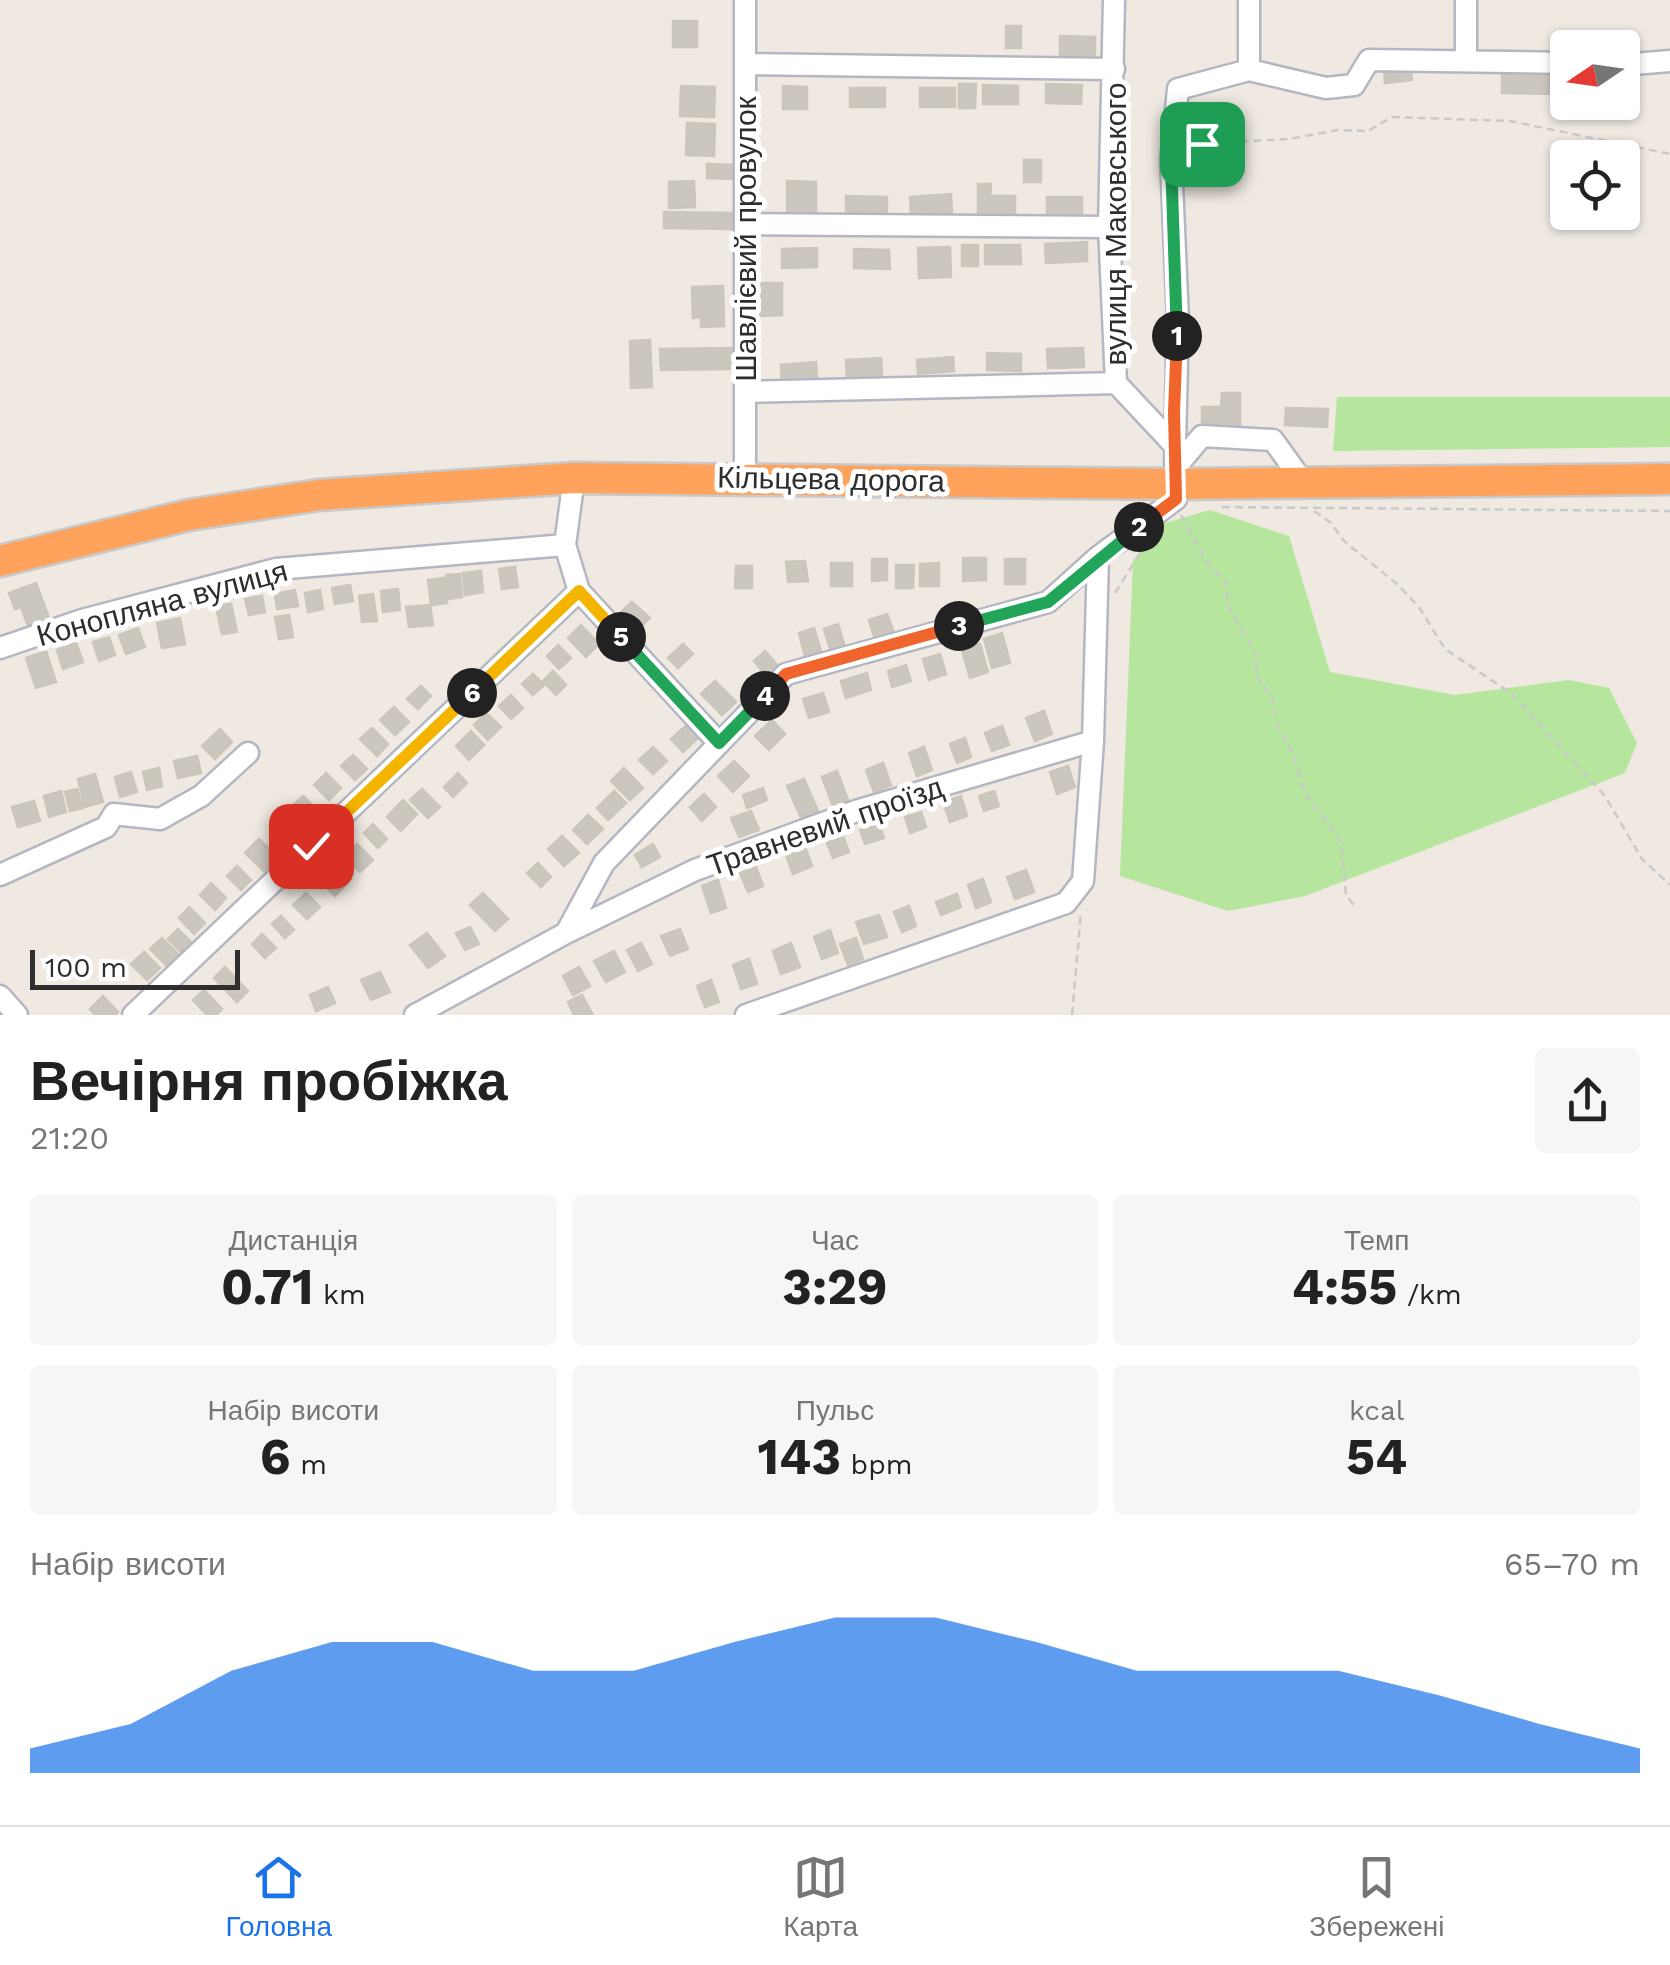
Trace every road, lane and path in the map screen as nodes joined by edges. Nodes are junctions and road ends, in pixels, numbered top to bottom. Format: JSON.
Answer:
{"nodes":[{"id":1,"x":745,"y":0,"type":"edge"},
{"id":2,"x":1114,"y":0,"type":"edge"},
{"id":3,"x":1248,"y":0,"type":"edge"},
{"id":4,"x":1466,"y":0,"type":"edge"},
{"id":5,"x":1466,"y":60,"type":"junction"},
{"id":6,"x":1670,"y":61,"type":"edge"},
{"id":7,"x":1550,"y":62,"type":"edge"},
{"id":8,"x":745,"y":64,"type":"junction"},
{"id":9,"x":1640,"y":64,"type":"edge"},
{"id":10,"x":1114,"y":68,"type":"junction"},
{"id":11,"x":1249,"y":70,"type":"junction"},
{"id":12,"x":1670,"y":154,"type":"edge"},
{"id":13,"x":1171,"y":160,"type":"junction"},
{"id":14,"x":745,"y":224,"type":"junction"},
{"id":15,"x":1109,"y":226,"type":"junction"},
{"id":16,"x":1116,"y":383,"type":"junction"},
{"id":17,"x":745,"y":392,"type":"junction"},
{"id":18,"x":1176,"y":474,"type":"junction"},
{"id":19,"x":745,"y":477,"type":"junction"},
{"id":20,"x":574,"y":478,"type":"junction"},
{"id":21,"x":1670,"y":479,"type":"edge"},
{"id":22,"x":1307,"y":496,"type":"junction"},
{"id":23,"x":1210,"y":505,"type":"dead end"},
{"id":24,"x":1670,"y":512,"type":"edge"},
{"id":25,"x":1154,"y":515,"type":"junction"},
{"id":26,"x":565,"y":545,"type":"junction"},
{"id":27,"x":1098,"y":557,"type":"junction"},
{"id":28,"x":0,"y":561,"type":"edge"},
{"id":29,"x":579,"y":591,"type":"junction"},
{"id":30,"x":1096,"y":625,"type":"junction"},
{"id":31,"x":0,"y":648,"type":"edge"},
{"id":32,"x":1093,"y":741,"type":"junction"},
{"id":33,"x":719,"y":743,"type":"junction"},
{"id":34,"x":248,"y":753,"type":"dead end"},
{"id":35,"x":0,"y":875,"type":"edge"},
{"id":36,"x":1083,"y":881,"type":"junction"},
{"id":37,"x":1670,"y":885,"type":"edge"},
{"id":38,"x":1356,"y":908,"type":"dead end"},
{"id":39,"x":566,"y":933,"type":"junction"},
{"id":40,"x":0,"y":996,"type":"edge"},
{"id":41,"x":17,"y":1015,"type":"edge"},
{"id":42,"x":133,"y":1015,"type":"edge"},
{"id":43,"x":415,"y":1015,"type":"edge"},
{"id":44,"x":746,"y":1015,"type":"edge"},
{"id":45,"x":1072,"y":1015,"type":"edge"}],
"edges":[{"from":1,"to":8,"type":"street","name":"Шавлієвий провулок"},
{"from":2,"to":10,"type":"street","name":"вулиця Маковського"},
{"from":3,"to":11,"type":"street"},
{"from":4,"to":5,"type":"street"},
{"from":5,"to":7,"type":"street"},
{"from":5,"to":11,"type":"street"},
{"from":6,"to":9,"type":"street"},
{"from":8,"to":10,"type":"street"},
{"from":8,"to":14,"type":"street","name":"Шавлієвий провулок"},
{"from":10,"to":15,"type":"street","name":"вулиця Маковського"},
{"from":11,"to":13,"type":"street"},
{"from":12,"to":13,"type":"path"},
{"from":13,"to":18,"type":"street"},
{"from":14,"to":15,"type":"street"},
{"from":14,"to":17,"type":"street","name":"Шавлієвий провулок"},
{"from":15,"to":16,"type":"street","name":"вулиця Маковського"},
{"from":16,"to":17,"type":"street"},
{"from":16,"to":18,"type":"street","name":"вулиця Маковського"},
{"from":17,"to":19,"type":"street","name":"Шавлієвий провулок"},
{"from":18,"to":19,"type":"highway","name":"Кільцева дорога"},
{"from":18,"to":22,"type":"highway","name":"Кільцева дорога"},
{"from":18,"to":22,"type":"street"},
{"from":18,"to":25,"type":"street"},
{"from":18,"to":38,"type":"path"},
{"from":19,"to":20,"type":"highway","name":"Кільцева дорога"},
{"from":20,"to":26,"type":"street"},
{"from":20,"to":28,"type":"highway","name":"Кільцева дорога"},
{"from":21,"to":22,"type":"highway","name":"Кільцева дорога"},
{"from":22,"to":23,"type":"path"},
{"from":22,"to":24,"type":"path"},
{"from":22,"to":37,"type":"path"},
{"from":25,"to":27,"type":"street"},
{"from":25,"to":30,"type":"path"},
{"from":26,"to":29,"type":"street"},
{"from":26,"to":31,"type":"street","name":"Конопляна вулиця"},
{"from":27,"to":30,"type":"street"},
{"from":27,"to":33,"type":"street"},
{"from":29,"to":33,"type":"street"},
{"from":29,"to":42,"type":"street"},
{"from":30,"to":32,"type":"street"},
{"from":32,"to":36,"type":"street"},
{"from":32,"to":39,"type":"street","name":"Травневий проїзд"},
{"from":33,"to":39,"type":"street"},
{"from":34,"to":35,"type":"street"},
{"from":36,"to":44,"type":"street"},
{"from":36,"to":45,"type":"path"},
{"from":39,"to":43,"type":"street","name":"Травневий проїзд"},
{"from":40,"to":41,"type":"street"}]}
